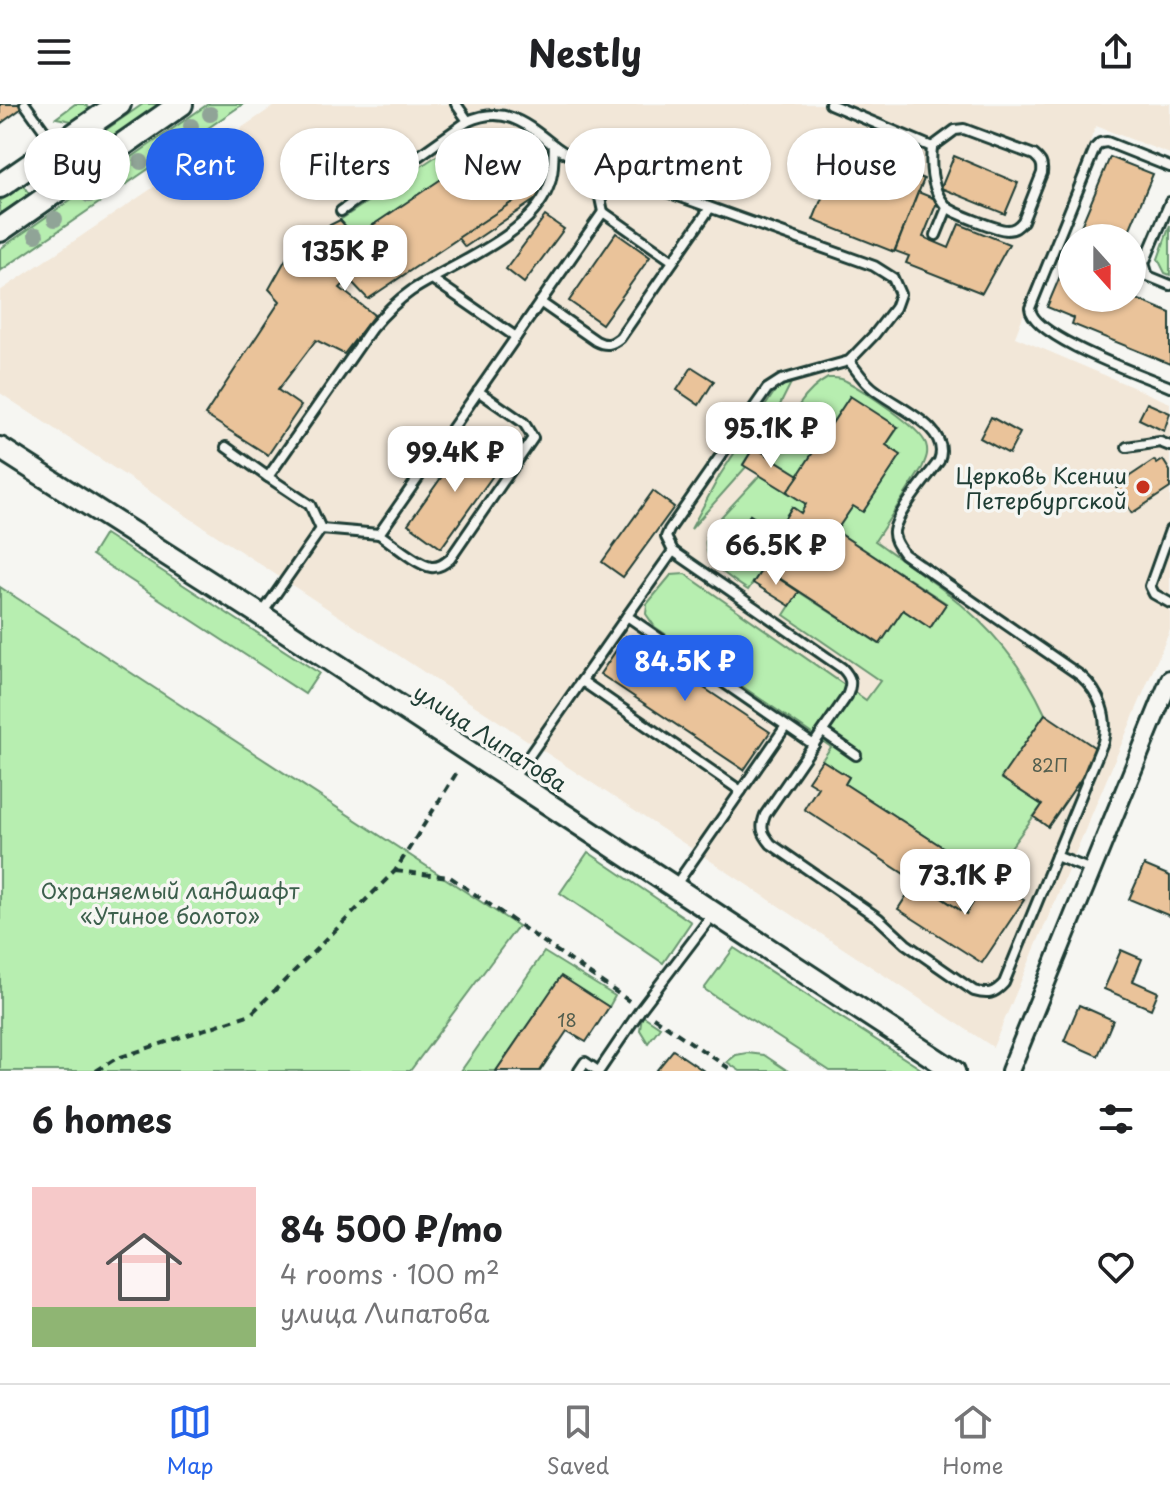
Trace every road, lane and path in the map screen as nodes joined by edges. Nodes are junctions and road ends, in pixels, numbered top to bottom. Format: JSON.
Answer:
{"nodes":[{"id":1,"x":25,"y":104,"type":"edge"},
{"id":2,"x":119,"y":104,"type":"edge"},
{"id":3,"x":181,"y":104,"type":"edge"},
{"id":4,"x":456,"y":104,"type":"edge"},
{"id":5,"x":830,"y":104,"type":"edge"},
{"id":6,"x":468,"y":121,"type":"junction"},
{"id":7,"x":36,"y":128,"type":"edge"},
{"id":8,"x":84,"y":128,"type":"edge"},
{"id":9,"x":130,"y":139,"type":"edge"},
{"id":10,"x":554,"y":146,"type":"junction"},
{"id":11,"x":932,"y":147,"type":"junction"},
{"id":12,"x":565,"y":152,"type":"edge"},
{"id":13,"x":1170,"y":167,"type":"edge"},
{"id":14,"x":24,"y":170,"type":"edge"},
{"id":15,"x":0,"y":186,"type":"edge"},
{"id":16,"x":42,"y":200,"type":"edge"},
{"id":17,"x":600,"y":200,"type":"edge"},
{"id":18,"x":688,"y":200,"type":"edge"},
{"id":19,"x":1170,"y":202,"type":"edge"},
{"id":20,"x":710,"y":208,"type":"junction"},
{"id":21,"x":947,"y":208,"type":"junction"},
{"id":22,"x":341,"y":211,"type":"dead end"},
{"id":23,"x":603,"y":212,"type":"junction"},
{"id":24,"x":0,"y":230,"type":"edge"},
{"id":25,"x":936,"y":235,"type":"dead end"},
{"id":26,"x":673,"y":261,"type":"junction"},
{"id":27,"x":432,"y":279,"type":"junction"},
{"id":28,"x":1170,"y":285,"type":"edge"},
{"id":29,"x":540,"y":302,"type":"junction"},
{"id":30,"x":516,"y":337,"type":"junction"},
{"id":31,"x":849,"y":361,"type":"junction"},
{"id":32,"x":1170,"y":387,"type":"edge"},
{"id":33,"x":478,"y":391,"type":"junction"},
{"id":34,"x":1170,"y":446,"type":"edge"},
{"id":35,"x":226,"y":447,"type":"dead end"},
{"id":36,"x":1127,"y":447,"type":"dead end"},
{"id":37,"x":0,"y":448,"type":"edge"},
{"id":38,"x":268,"y":477,"type":"junction"},
{"id":39,"x":321,"y":529,"type":"junction"},
{"id":40,"x":1170,"y":530,"type":"edge"},
{"id":41,"x":379,"y":534,"type":"junction"},
{"id":42,"x":673,"y":551,"type":"junction"},
{"id":43,"x":1170,"y":603,"type":"edge"},
{"id":44,"x":261,"y":615,"type":"junction"},
{"id":45,"x":627,"y":616,"type":"junction"},
{"id":46,"x":1170,"y":679,"type":"edge"},
{"id":47,"x":582,"y":681,"type":"junction"},
{"id":48,"x":786,"y":726,"type":"junction"},
{"id":49,"x":823,"y":732,"type":"junction"},
{"id":50,"x":814,"y":745,"type":"junction"},
{"id":51,"x":470,"y":752,"type":"junction"},
{"id":52,"x":856,"y":755,"type":"dead end"},
{"id":53,"x":513,"y":780,"type":"junction"},
{"id":54,"x":741,"y":791,"type":"junction"},
{"id":55,"x":1056,"y":856,"type":"junction"},
{"id":56,"x":1091,"y":870,"type":"junction"},
{"id":57,"x":395,"y":871,"type":"junction"},
{"id":58,"x":675,"y":886,"type":"junction"},
{"id":59,"x":715,"y":912,"type":"junction"},
{"id":60,"x":641,"y":1009,"type":"junction"},
{"id":61,"x":96,"y":1071,"type":"edge"},
{"id":62,"x":579,"y":1071,"type":"edge"},
{"id":63,"x":599,"y":1071,"type":"edge"},
{"id":64,"x":733,"y":1071,"type":"edge"},
{"id":65,"x":954,"y":1071,"type":"edge"},
{"id":66,"x":1010,"y":1071,"type":"edge"}],
"edges":[{"from":1,"to":7,"type":"lane"},
{"from":2,"to":8,"type":"main road"},
{"from":3,"to":9,"type":"main road"},
{"from":4,"to":6,"type":"lane"},
{"from":5,"to":11,"type":"lane"},
{"from":6,"to":10,"type":"lane"},
{"from":6,"to":22,"type":"lane"},
{"from":10,"to":12,"type":"lane"},
{"from":10,"to":27,"type":"lane"},
{"from":11,"to":21,"type":"lane"},
{"from":11,"to":21,"type":"lane"},
{"from":13,"to":32,"type":"lane"},
{"from":14,"to":15,"type":"main road"},
{"from":16,"to":24,"type":"main road"},
{"from":17,"to":23,"type":"lane"},
{"from":18,"to":20,"type":"lane"},
{"from":19,"to":28,"type":"lane"},
{"from":20,"to":26,"type":"lane"},
{"from":20,"to":31,"type":"lane"},
{"from":21,"to":25,"type":"lane"},
{"from":23,"to":26,"type":"lane"},
{"from":23,"to":29,"type":"lane"},
{"from":26,"to":29,"type":"lane"},
{"from":27,"to":30,"type":"lane"},
{"from":27,"to":38,"type":"lane"},
{"from":29,"to":30,"type":"lane"},
{"from":30,"to":33,"type":"lane"},
{"from":31,"to":42,"type":"lane"},
{"from":31,"to":55,"type":"lane"},
{"from":33,"to":41,"type":"lane"},
{"from":33,"to":41,"type":"lane"},
{"from":34,"to":36,"type":"lane"},
{"from":35,"to":38,"type":"lane"},
{"from":37,"to":44,"type":"street","name":"улица Липатова"},
{"from":38,"to":39,"type":"lane"},
{"from":39,"to":41,"type":"lane"},
{"from":39,"to":44,"type":"lane"},
{"from":40,"to":43,"type":"lane"},
{"from":42,"to":45,"type":"lane"},
{"from":42,"to":49,"type":"lane"},
{"from":44,"to":51,"type":"street","name":"улица Липатова"},
{"from":45,"to":47,"type":"lane"},
{"from":45,"to":48,"type":"lane"},
{"from":46,"to":56,"type":"street"},
{"from":47,"to":53,"type":"lane"},
{"from":47,"to":54,"type":"lane"},
{"from":48,"to":50,"type":"lane"},
{"from":48,"to":54,"type":"lane"},
{"from":49,"to":50,"type":"lane"},
{"from":49,"to":52,"type":"lane"},
{"from":50,"to":55,"type":"lane"},
{"from":51,"to":53,"type":"street","name":"улица Липатова"},
{"from":51,"to":57,"type":"path"},
{"from":53,"to":58,"type":"street","name":"улица Липатова"},
{"from":54,"to":58,"type":"lane"},
{"from":55,"to":56,"type":"lane"},
{"from":56,"to":66,"type":"street"},
{"from":57,"to":60,"type":"path"},
{"from":57,"to":61,"type":"path"},
{"from":58,"to":59,"type":"street","name":"улица Липатова"},
{"from":59,"to":60,"type":"lane"},
{"from":59,"to":65,"type":"street","name":"улица Липатова"},
{"from":60,"to":63,"type":"lane"},
{"from":60,"to":64,"type":"path"},
{"from":62,"to":63,"type":"lane"}]}
